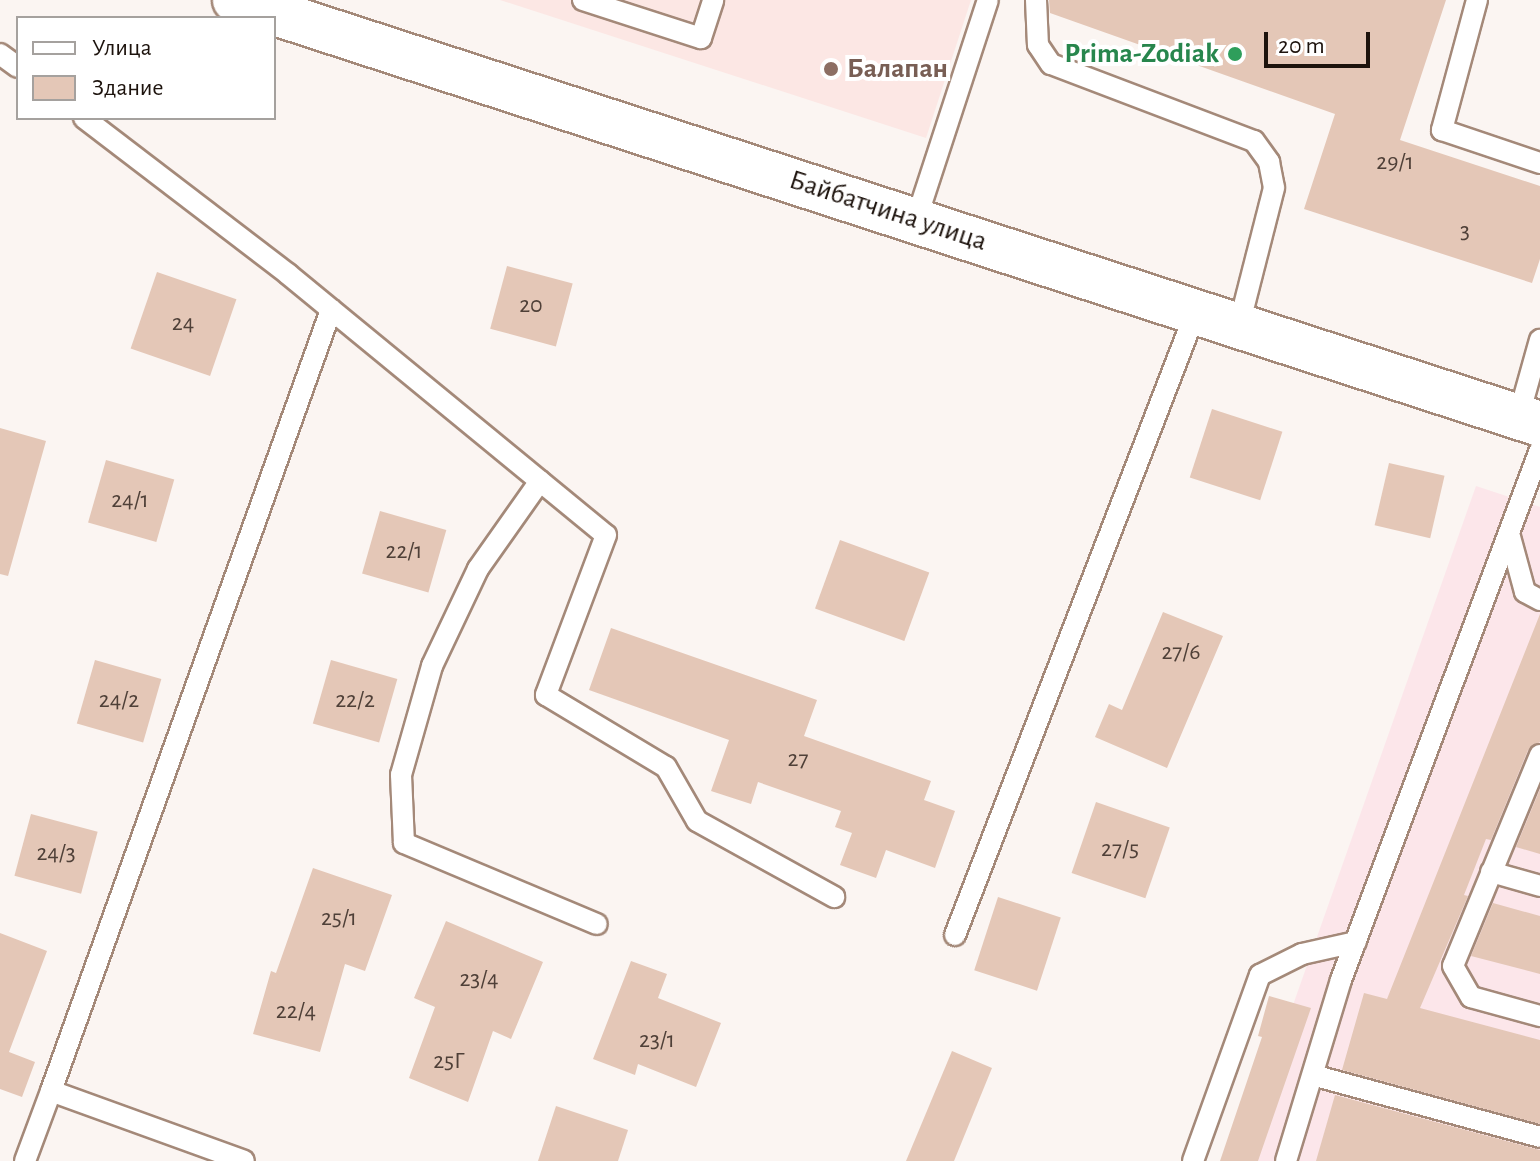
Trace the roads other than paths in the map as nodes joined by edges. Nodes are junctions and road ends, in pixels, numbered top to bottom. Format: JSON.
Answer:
{"nodes":[{"id":1,"x":235,"y":0,"type":"edge"},
{"id":2,"x":583,"y":0,"type":"edge"},
{"id":3,"x":713,"y":0,"type":"edge"},
{"id":4,"x":988,"y":0,"type":"edge"},
{"id":5,"x":1036,"y":0,"type":"edge"},
{"id":6,"x":1477,"y":0,"type":"edge"},
{"id":7,"x":87,"y":120,"type":"edge"},
{"id":8,"x":1540,"y":163,"type":"edge"},
{"id":9,"x":916,"y":220,"type":"junction"},
{"id":10,"x":331,"y":310,"type":"junction"},
{"id":11,"x":1196,"y":311,"type":"junction"},
{"id":12,"x":1239,"y":325,"type":"junction"},
{"id":13,"x":1540,"y":340,"type":"edge"},
{"id":14,"x":1533,"y":430,"type":"edge"},
{"id":15,"x":540,"y":481,"type":"junction"},
{"id":16,"x":1509,"y":533,"type":"junction"},
{"id":17,"x":1540,"y":600,"type":"edge"},
{"id":18,"x":1540,"y":755,"type":"edge"},
{"id":19,"x":1491,"y":872,"type":"junction"},
{"id":20,"x":1540,"y":886,"type":"edge"},
{"id":21,"x":834,"y":897,"type":"dead end"},
{"id":22,"x":597,"y":924,"type":"dead end"},
{"id":23,"x":955,"y":935,"type":"dead end"},
{"id":24,"x":1356,"y":942,"type":"junction"},
{"id":25,"x":1540,"y":1016,"type":"edge"},
{"id":26,"x":1316,"y":1076,"type":"junction"},
{"id":27,"x":51,"y":1091,"type":"junction"},
{"id":28,"x":1540,"y":1137,"type":"edge"},
{"id":29,"x":25,"y":1161,"type":"edge"},
{"id":30,"x":244,"y":1161,"type":"edge"},
{"id":31,"x":1193,"y":1161,"type":"edge"},
{"id":32,"x":1286,"y":1161,"type":"edge"}],
"edges":[{"from":1,"to":9,"type":"street","name":"Байбатчина улица"},
{"from":2,"to":3,"type":"lane"},
{"from":4,"to":9,"type":"lane"},
{"from":5,"to":12,"type":"lane"},
{"from":6,"to":8,"type":"lane"},
{"from":7,"to":10,"type":"lane"},
{"from":9,"to":11,"type":"street","name":"Байбатчина улица"},
{"from":10,"to":15,"type":"lane"},
{"from":10,"to":27,"type":"lane"},
{"from":11,"to":12,"type":"street","name":"Байбатчина улица"},
{"from":11,"to":23,"type":"lane"},
{"from":12,"to":14,"type":"street","name":"Байбатчина улица"},
{"from":13,"to":14,"type":"lane"},
{"from":14,"to":16,"type":"lane"},
{"from":15,"to":21,"type":"lane"},
{"from":15,"to":22,"type":"lane"},
{"from":16,"to":17,"type":"lane"},
{"from":16,"to":24,"type":"lane"},
{"from":18,"to":19,"type":"lane"},
{"from":19,"to":20,"type":"lane"},
{"from":19,"to":25,"type":"lane"},
{"from":24,"to":26,"type":"lane"},
{"from":24,"to":31,"type":"lane"},
{"from":26,"to":28,"type":"lane"},
{"from":26,"to":32,"type":"lane"},
{"from":27,"to":29,"type":"lane"},
{"from":27,"to":30,"type":"lane"}]}
